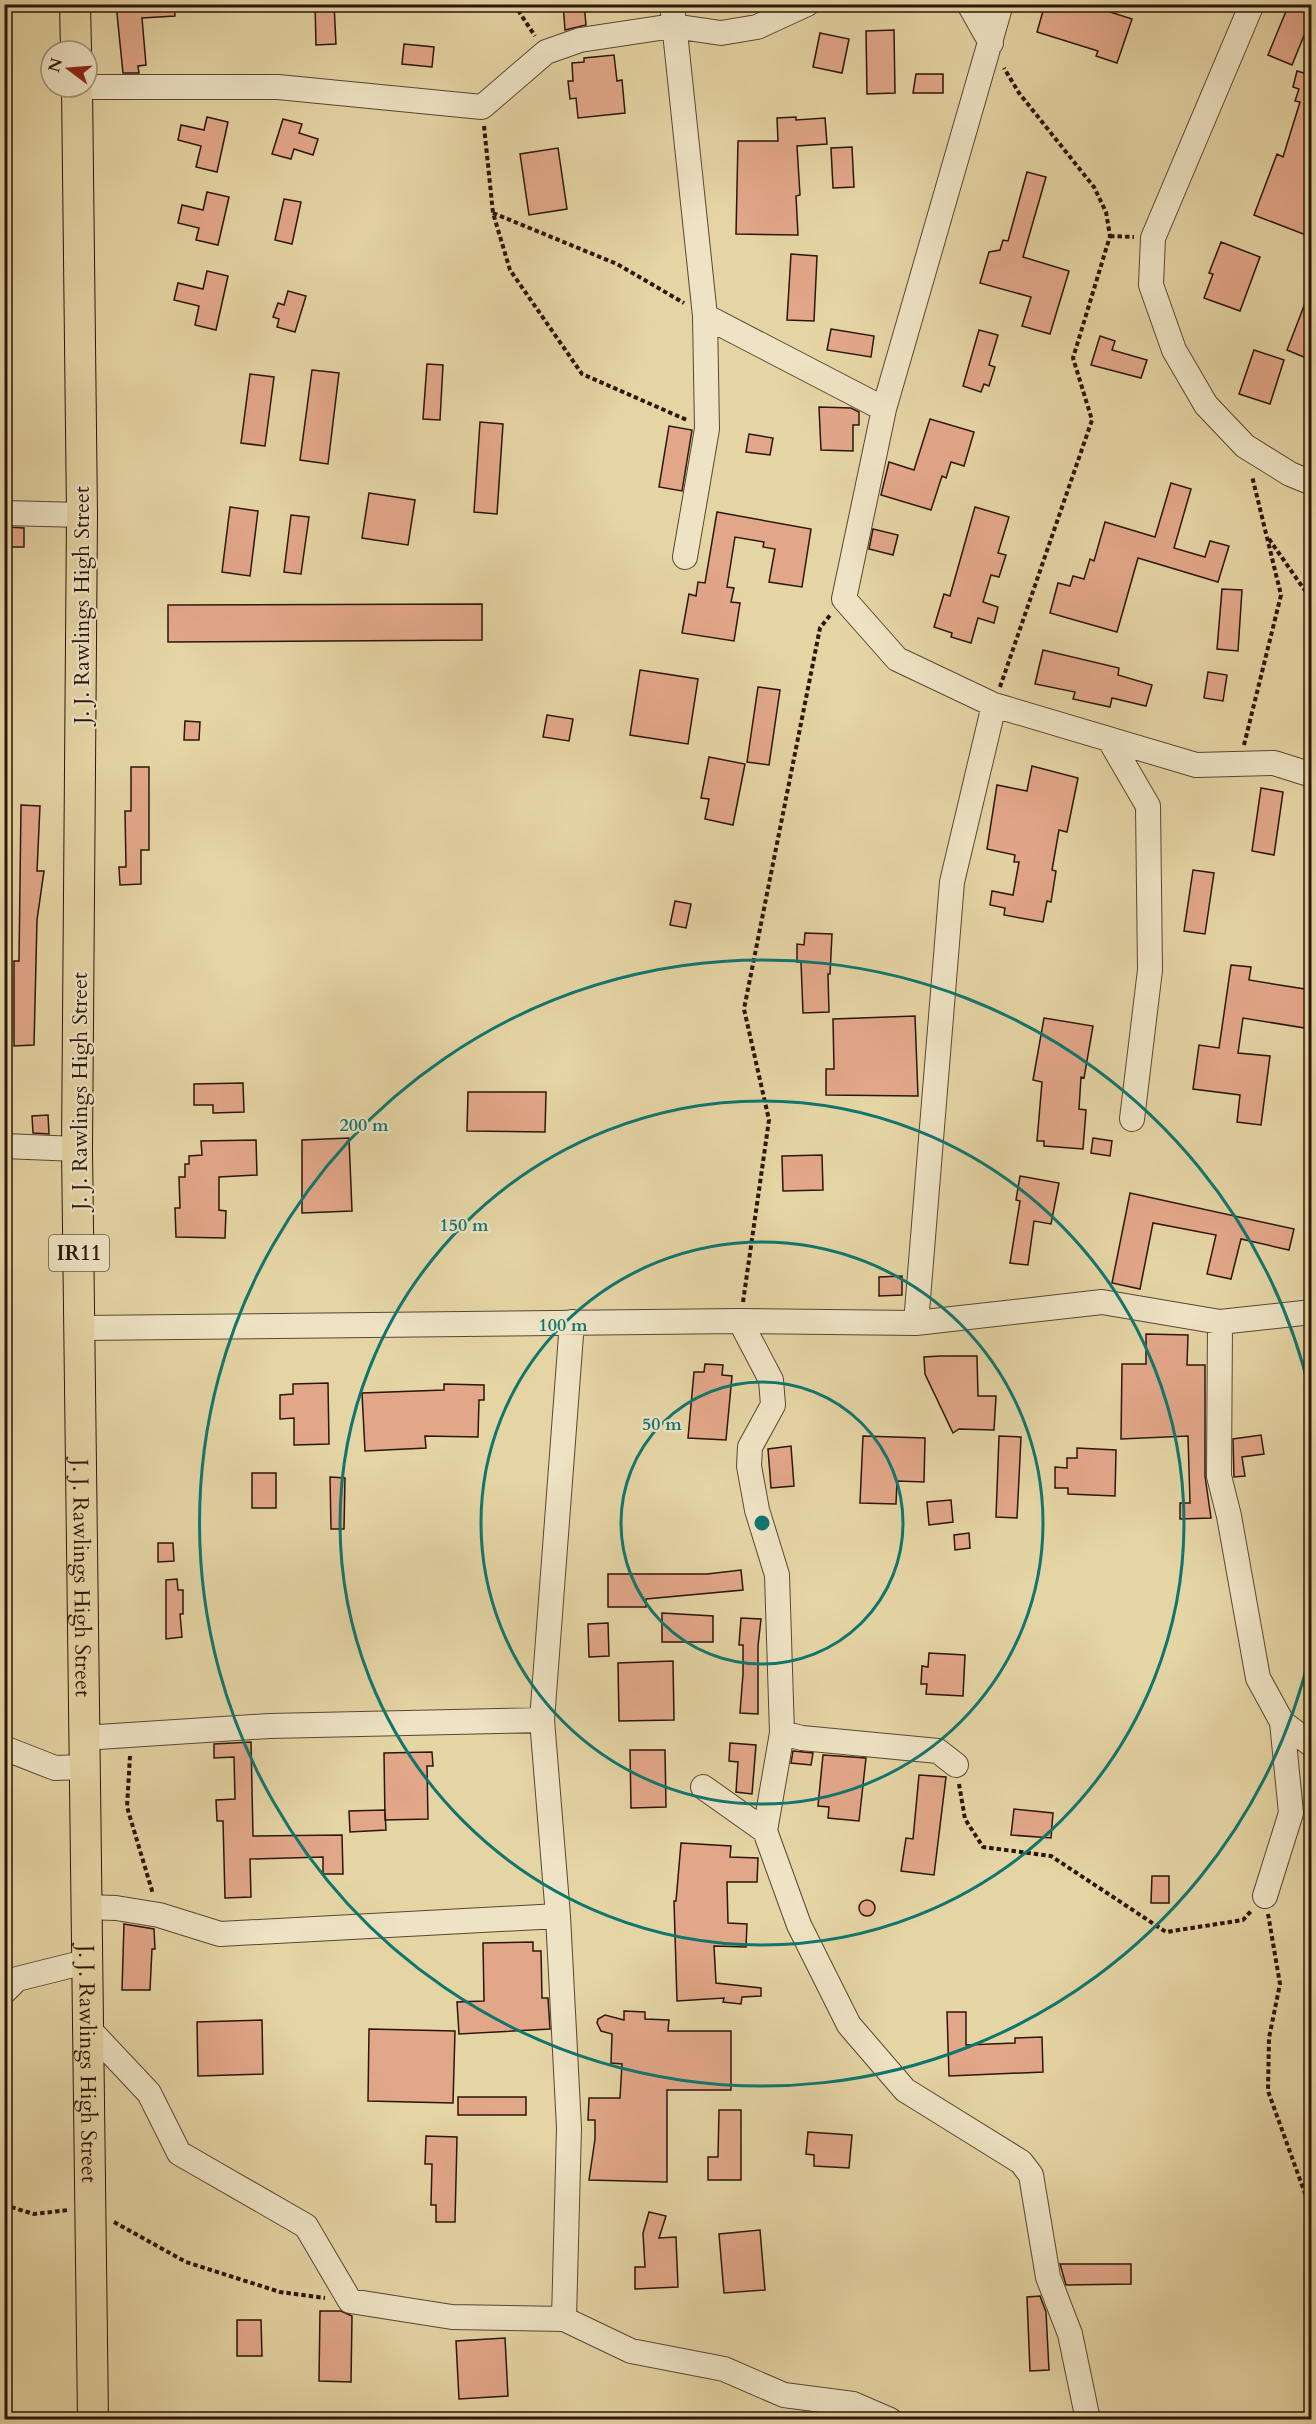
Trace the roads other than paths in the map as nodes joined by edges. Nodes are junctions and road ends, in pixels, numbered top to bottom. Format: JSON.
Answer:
{"nodes":[{"id":1,"x":75,"y":4,"type":"edge"},
{"id":2,"x":807,"y":4,"type":"edge"},
{"id":3,"x":969,"y":4,"type":"edge"},
{"id":4,"x":1001,"y":4,"type":"edge"},
{"id":5,"x":1251,"y":4,"type":"edge"},
{"id":6,"x":673,"y":15,"type":"edge"},
{"id":7,"x":76,"y":39,"type":"edge"},
{"id":8,"x":991,"y":43,"type":"junction"},
{"id":9,"x":99,"y":87,"type":"edge"},
{"id":10,"x":77,"y":99,"type":"edge"},
{"id":11,"x":705,"y":316,"type":"junction"},
{"id":12,"x":884,"y":409,"type":"junction"},
{"id":13,"x":1311,"y":483,"type":"edge"},
{"id":14,"x":4,"y":513,"type":"edge"},
{"id":15,"x":82,"y":515,"type":"junction"},
{"id":16,"x":685,"y":557,"type":"dead end"},
{"id":17,"x":994,"y":705,"type":"junction"},
{"id":18,"x":1109,"y":739,"type":"junction"},
{"id":19,"x":1311,"y":775,"type":"edge"},
{"id":20,"x":1132,"y":1119,"type":"dead end"},
{"id":21,"x":4,"y":1146,"type":"edge"},
{"id":22,"x":77,"y":1149,"type":"junction"},
{"id":23,"x":1311,"y":1312,"type":"edge"},
{"id":24,"x":740,"y":1321,"type":"junction"},
{"id":25,"x":572,"y":1322,"type":"junction"},
{"id":26,"x":1220,"y":1322,"type":"junction"},
{"id":27,"x":916,"y":1323,"type":"junction"},
{"id":28,"x":80,"y":1328,"type":"junction"},
{"id":29,"x":542,"y":1720,"type":"junction"},
{"id":30,"x":1282,"y":1722,"type":"junction"},
{"id":31,"x":782,"y":1733,"type":"junction"},
{"id":32,"x":83,"y":1738,"type":"junction"},
{"id":33,"x":1311,"y":1745,"type":"edge"},
{"id":34,"x":4,"y":1748,"type":"edge"},
{"id":35,"x":956,"y":1765,"type":"road end"},
{"id":36,"x":83,"y":1767,"type":"junction"},
{"id":37,"x":703,"y":1787,"type":"dead end"},
{"id":38,"x":765,"y":1831,"type":"junction"},
{"id":39,"x":1265,"y":1896,"type":"road end"},
{"id":40,"x":85,"y":1907,"type":"junction"},
{"id":41,"x":558,"y":1916,"type":"junction"},
{"id":42,"x":85,"y":1962,"type":"junction"},
{"id":43,"x":4,"y":1992,"type":"edge"},
{"id":44,"x":86,"y":2026,"type":"junction"},
{"id":45,"x":564,"y":2319,"type":"junction"},
{"id":46,"x":93,"y":2420,"type":"edge"},
{"id":47,"x":890,"y":2420,"type":"edge"},
{"id":48,"x":1088,"y":2420,"type":"edge"}],
"edges":[{"from":1,"to":7,"type":"main road"},
{"from":2,"to":6,"type":"street"},
{"from":3,"to":8,"type":"street"},
{"from":4,"to":8,"type":"street"},
{"from":5,"to":13,"type":"street"},
{"from":6,"to":9,"type":"street"},
{"from":6,"to":11,"type":"street"},
{"from":8,"to":12,"type":"street"},
{"from":10,"to":15,"type":"main road","name":"J. J. Rawlings High Street","number":"IR11"},
{"from":11,"to":12,"type":"street"},
{"from":11,"to":16,"type":"street"},
{"from":12,"to":17,"type":"street"},
{"from":14,"to":15,"type":"street"},
{"from":15,"to":22,"type":"main road","name":"J. J. Rawlings High Street","number":"IR11"},
{"from":17,"to":18,"type":"street"},
{"from":17,"to":27,"type":"street"},
{"from":18,"to":19,"type":"street"},
{"from":18,"to":20,"type":"street"},
{"from":21,"to":22,"type":"street"},
{"from":22,"to":28,"type":"main road","name":"J. J. Rawlings High Street","number":"IR11"},
{"from":23,"to":26,"type":"street"},
{"from":24,"to":25,"type":"street"},
{"from":24,"to":27,"type":"street"},
{"from":24,"to":31,"type":"street"},
{"from":25,"to":28,"type":"street"},
{"from":25,"to":29,"type":"street"},
{"from":26,"to":27,"type":"street"},
{"from":26,"to":30,"type":"street"},
{"from":28,"to":32,"type":"main road","name":"J. J. Rawlings High Street","number":"IR11"},
{"from":29,"to":32,"type":"street"},
{"from":29,"to":41,"type":"street"},
{"from":30,"to":33,"type":"street"},
{"from":30,"to":39,"type":"street"},
{"from":31,"to":35,"type":"street"},
{"from":31,"to":38,"type":"street"},
{"from":32,"to":36,"type":"main road","name":"J. J. Rawlings High Street","number":"IR11"},
{"from":34,"to":36,"type":"street"},
{"from":36,"to":40,"type":"main road","name":"J. J. Rawlings High Street","number":"IR11"},
{"from":37,"to":38,"type":"street"},
{"from":38,"to":48,"type":"street"},
{"from":40,"to":41,"type":"street"},
{"from":40,"to":42,"type":"main road","name":"J. J. Rawlings High Street","number":"IR11"},
{"from":41,"to":45,"type":"street"},
{"from":42,"to":43,"type":"street"},
{"from":42,"to":44,"type":"main road","name":"J. J. Rawlings High Street","number":"IR11"},
{"from":44,"to":45,"type":"street"},
{"from":44,"to":46,"type":"main road","name":"J. J. Rawlings High Street","number":"IR11"},
{"from":45,"to":47,"type":"street"}]}
